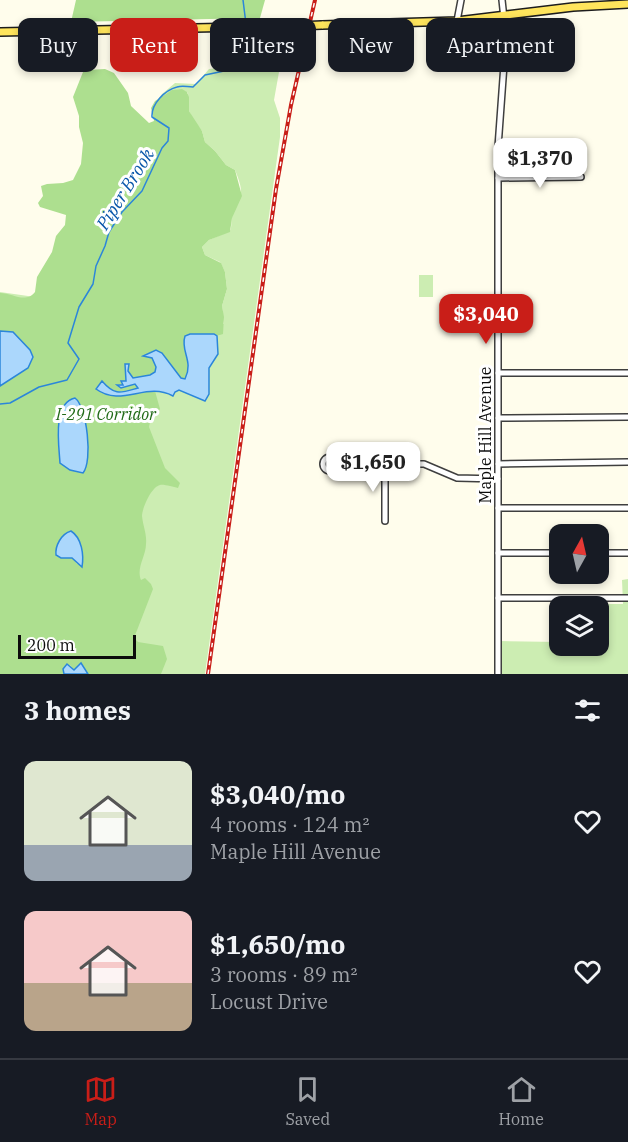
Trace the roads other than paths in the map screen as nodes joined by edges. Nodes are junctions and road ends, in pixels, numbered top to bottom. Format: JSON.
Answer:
{"nodes":[{"id":1,"x":461,"y":0,"type":"edge"},
{"id":2,"x":502,"y":0,"type":"edge"},
{"id":3,"x":628,"y":4,"type":"edge"},
{"id":4,"x":504,"y":16,"type":"junction"},
{"id":5,"x":458,"y":18,"type":"edge"},
{"id":6,"x":485,"y":18,"type":"edge"},
{"id":7,"x":426,"y":22,"type":"edge"},
{"id":8,"x":0,"y":32,"type":"edge"},
{"id":9,"x":581,"y":177,"type":"dead end"},
{"id":10,"x":498,"y":178,"type":"junction"},
{"id":11,"x":498,"y":373,"type":"junction"},
{"id":12,"x":628,"y":373,"type":"edge"},
{"id":13,"x":628,"y":417,"type":"edge"},
{"id":14,"x":498,"y":418,"type":"junction"},
{"id":15,"x":628,"y":462,"type":"edge"},
{"id":16,"x":338,"y":464,"type":"dead end"},
{"id":17,"x":385,"y":464,"type":"junction"},
{"id":18,"x":498,"y":464,"type":"junction"},
{"id":19,"x":498,"y":478,"type":"junction"},
{"id":20,"x":498,"y":508,"type":"junction"},
{"id":21,"x":628,"y":508,"type":"edge"},
{"id":22,"x":385,"y":521,"type":"dead end"},
{"id":23,"x":498,"y":553,"type":"junction"},
{"id":24,"x":549,"y":553,"type":"edge"},
{"id":25,"x":609,"y":554,"type":"edge"},
{"id":26,"x":628,"y":554,"type":"edge"},
{"id":27,"x":498,"y":598,"type":"junction"},
{"id":28,"x":628,"y":598,"type":"edge"},
{"id":29,"x":498,"y":674,"type":"edge"}],
"edges":[{"from":1,"to":5,"type":"street"},
{"from":2,"to":4,"type":"street","name":"Maple Hill Avenue"},
{"from":3,"to":4,"type":"main road"},
{"from":4,"to":6,"type":"main road"},
{"from":4,"to":10,"type":"street","name":"Maple Hill Avenue"},
{"from":7,"to":8,"type":"main road","bridge":true},
{"from":9,"to":10,"type":"street"},
{"from":10,"to":11,"type":"street","name":"Maple Hill Avenue"},
{"from":11,"to":12,"type":"street"},
{"from":11,"to":14,"type":"street","name":"Maple Hill Avenue"},
{"from":13,"to":14,"type":"street"},
{"from":14,"to":18,"type":"street","name":"Maple Hill Avenue"},
{"from":15,"to":18,"type":"street"},
{"from":16,"to":17,"type":"street"},
{"from":17,"to":19,"type":"street"},
{"from":17,"to":22,"type":"street"},
{"from":18,"to":19,"type":"street","name":"Maple Hill Avenue"},
{"from":19,"to":20,"type":"street","name":"Maple Hill Avenue"},
{"from":20,"to":21,"type":"street"},
{"from":20,"to":23,"type":"street","name":"Maple Hill Avenue"},
{"from":23,"to":24,"type":"street"},
{"from":23,"to":27,"type":"street","name":"Maple Hill Avenue"},
{"from":25,"to":26,"type":"street"},
{"from":27,"to":28,"type":"street"},
{"from":27,"to":29,"type":"street","name":"Maple Hill Avenue"}]}
